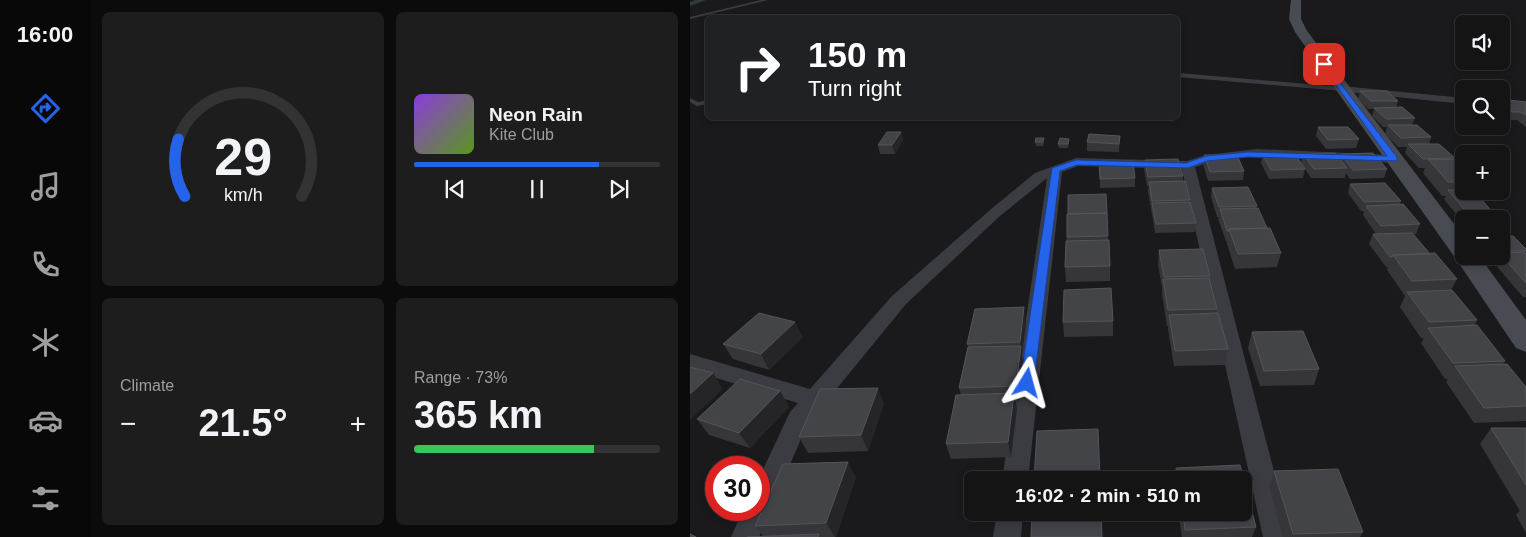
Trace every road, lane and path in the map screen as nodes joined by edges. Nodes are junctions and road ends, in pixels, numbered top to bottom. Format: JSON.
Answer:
{"nodes":[{"id":1,"x":766,"y":0,"type":"edge"},
{"id":2,"x":1296,"y":0,"type":"edge"},
{"id":3,"x":690,"y":18,"type":"edge"},
{"id":4,"x":1180,"y":75,"type":"edge"},
{"id":5,"x":1342,"y":89,"type":"junction"},
{"id":6,"x":690,"y":100,"type":"edge"},
{"id":7,"x":1455,"y":100,"type":"edge"},
{"id":8,"x":705,"y":103,"type":"edge"},
{"id":9,"x":1394,"y":159,"type":"junction"},
{"id":10,"x":1188,"y":165,"type":"junction"},
{"id":11,"x":1055,"y":170,"type":"junction"},
{"id":12,"x":1455,"y":241,"type":"edge"},
{"id":13,"x":1472,"y":265,"type":"edge"},
{"id":14,"x":1526,"y":341,"type":"edge"},
{"id":15,"x":690,"y":362,"type":"edge"},
{"id":16,"x":815,"y":399,"type":"junction"},
{"id":17,"x":1016,"y":471,"type":"edge"},
{"id":18,"x":770,"y":481,"type":"edge"},
{"id":19,"x":752,"y":521,"type":"edge"},
{"id":20,"x":1009,"y":521,"type":"edge"},
{"id":21,"x":745,"y":537,"type":"edge"},
{"id":22,"x":1007,"y":537,"type":"edge"},
{"id":23,"x":1277,"y":537,"type":"edge"}],
"edges":[{"from":1,"to":3,"type":"lane"},
{"from":2,"to":5,"type":"main road"},
{"from":4,"to":5,"type":"lane"},
{"from":5,"to":7,"type":"street"},
{"from":5,"to":9,"type":"main road"},
{"from":6,"to":8,"type":"lane"},
{"from":9,"to":10,"type":"street"},
{"from":9,"to":12,"type":"main road"},
{"from":10,"to":11,"type":"street"},
{"from":10,"to":23,"type":"street"},
{"from":11,"to":16,"type":"street"},
{"from":11,"to":17,"type":"street"},
{"from":13,"to":14,"type":"main road"},
{"from":15,"to":16,"type":"street"},
{"from":16,"to":18,"type":"street"},
{"from":19,"to":21,"type":"street"},
{"from":20,"to":22,"type":"street"}]}
